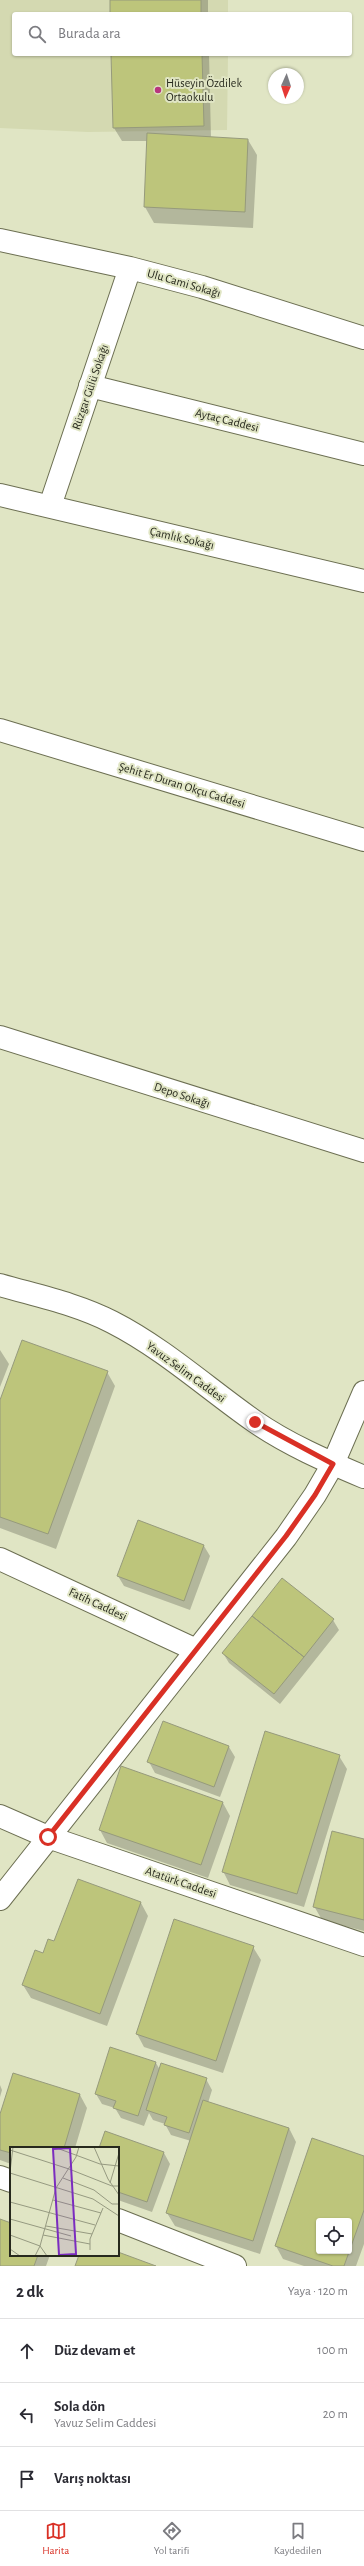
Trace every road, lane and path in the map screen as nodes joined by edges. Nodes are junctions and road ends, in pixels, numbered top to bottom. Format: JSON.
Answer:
{"nodes":[{"id":1,"x":0,"y":240,"type":"edge"},
{"id":2,"x":130,"y":268,"type":"junction"},
{"id":3,"x":364,"y":338,"type":"edge"},
{"id":4,"x":90,"y":386,"type":"junction"},
{"id":5,"x":364,"y":454,"type":"edge"},
{"id":6,"x":0,"y":495,"type":"edge"},
{"id":7,"x":50,"y":506,"type":"junction"},
{"id":8,"x":364,"y":581,"type":"edge"},
{"id":9,"x":0,"y":730,"type":"edge"},
{"id":10,"x":364,"y":840,"type":"edge"},
{"id":11,"x":0,"y":1037,"type":"edge"},
{"id":12,"x":364,"y":1152,"type":"edge"},
{"id":13,"x":0,"y":1285,"type":"edge"},
{"id":14,"x":364,"y":1392,"type":"edge"},
{"id":15,"x":333,"y":1464,"type":"junction"},
{"id":16,"x":364,"y":1477,"type":"edge"},
{"id":17,"x":0,"y":1559,"type":"edge"},
{"id":18,"x":196,"y":1650,"type":"junction"},
{"id":19,"x":0,"y":1816,"type":"edge"},
{"id":20,"x":48,"y":1837,"type":"junction"},
{"id":21,"x":0,"y":1899,"type":"edge"},
{"id":22,"x":364,"y":1945,"type":"edge"},
{"id":23,"x":0,"y":2177,"type":"edge"},
{"id":24,"x":10,"y":2181,"type":"edge"},
{"id":25,"x":119,"y":2220,"type":"edge"},
{"id":26,"x":235,"y":2266,"type":"edge"}],
"edges":[{"from":1,"to":2,"type":"street","name":"Ulu Cami Sokağı"},
{"from":2,"to":3,"type":"street","name":"Ulu Cami Sokağı"},
{"from":2,"to":4,"type":"street","name":"Rüzgar Gülü Sokağı"},
{"from":4,"to":5,"type":"street","name":"Aytaç Caddesi"},
{"from":4,"to":7,"type":"street","name":"Rüzgar Gülü Sokağı"},
{"from":6,"to":7,"type":"street","name":"Çamlık Sokağı"},
{"from":7,"to":8,"type":"street","name":"Çamlık Sokağı"},
{"from":9,"to":10,"type":"street","name":"Şehit Er Duran Okçu Caddesi"},
{"from":11,"to":12,"type":"street","name":"Depo Sokağı"},
{"from":13,"to":15,"type":"street","name":"Yavuz Selim Caddesi"},
{"from":14,"to":15,"type":"street"},
{"from":15,"to":16,"type":"street","name":"Yavuz Selim Caddesi"},
{"from":15,"to":18,"type":"street"},
{"from":17,"to":18,"type":"street","name":"Fatih Caddesi"},
{"from":18,"to":20,"type":"street"},
{"from":19,"to":20,"type":"street","name":"Atatürk Caddesi"},
{"from":20,"to":21,"type":"street"},
{"from":20,"to":22,"type":"street","name":"Atatürk Caddesi"},
{"from":23,"to":24,"type":"street"},
{"from":25,"to":26,"type":"street"}]}
